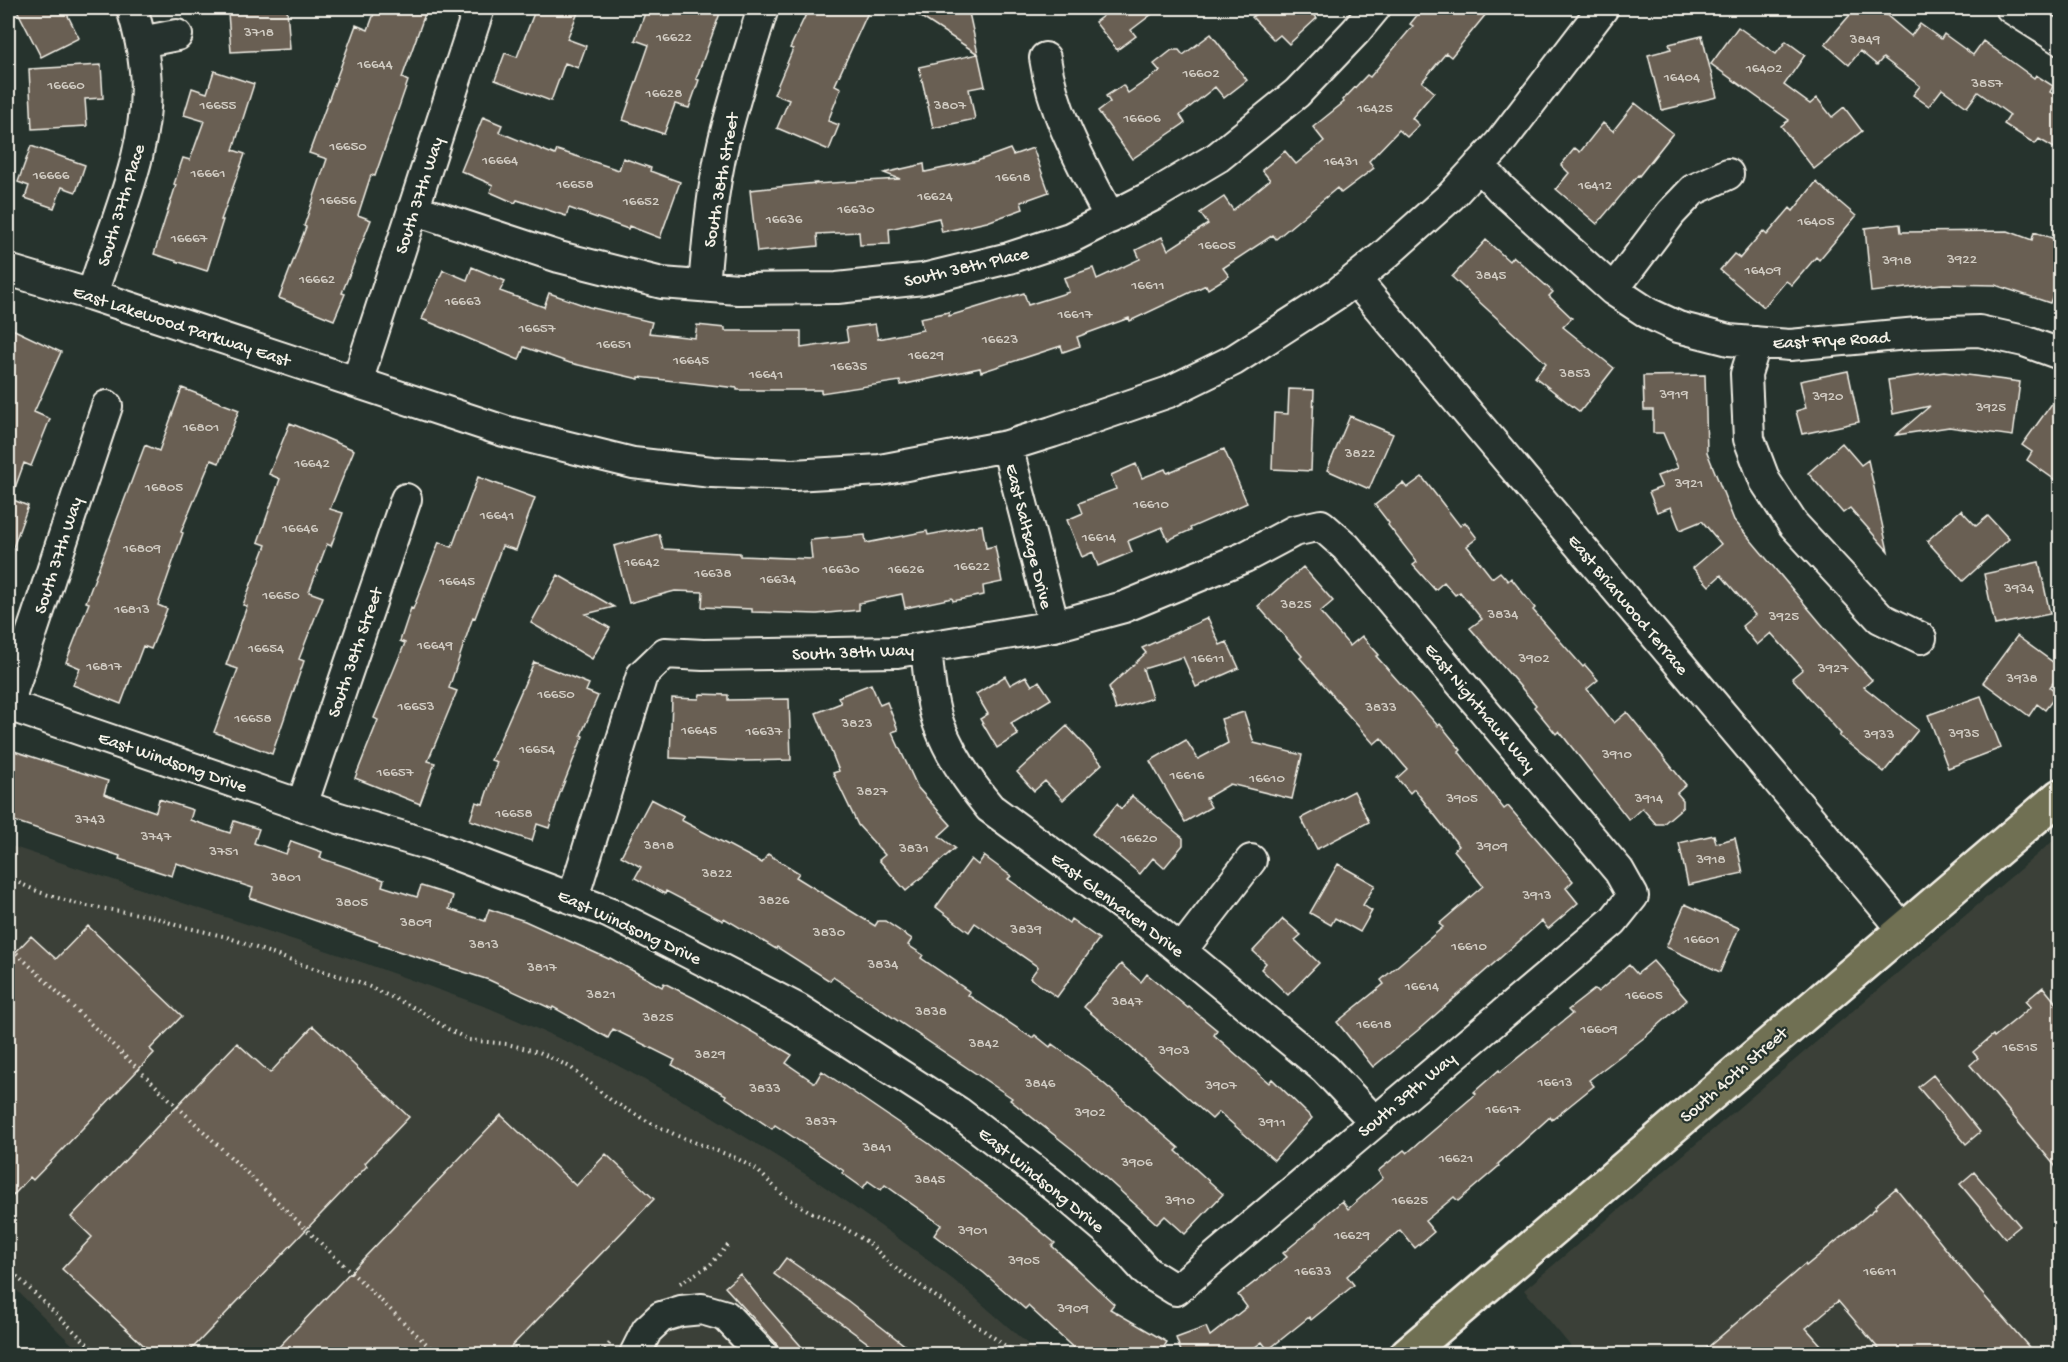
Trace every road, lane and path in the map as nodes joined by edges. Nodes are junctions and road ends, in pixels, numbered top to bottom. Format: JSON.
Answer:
{"nodes":[{"id":1,"x":132,"y":8,"type":"edge"},
{"id":2,"x":479,"y":8,"type":"edge"},
{"id":3,"x":764,"y":8,"type":"edge"},
{"id":4,"x":1375,"y":8,"type":"edge"},
{"id":5,"x":1603,"y":8,"type":"edge"},
{"id":6,"x":2011,"y":8,"type":"edge"},
{"id":7,"x":2057,"y":29,"type":"edge"},
{"id":8,"x":177,"y":35,"type":"dead end"},
{"id":9,"x":141,"y":42,"type":"junction"},
{"id":10,"x":1046,"y":58,"type":"dead end"},
{"id":11,"x":1479,"y":165,"type":"junction"},
{"id":12,"x":1728,"y":174,"type":"dead end"},
{"id":13,"x":413,"y":210,"type":"junction"},
{"id":14,"x":1110,"y":218,"type":"junction"},
{"id":15,"x":8,"y":270,"type":"edge"},
{"id":16,"x":1355,"y":279,"type":"junction"},
{"id":17,"x":704,"y":285,"type":"junction"},
{"id":18,"x":1613,"y":290,"type":"junction"},
{"id":19,"x":92,"y":295,"type":"junction"},
{"id":20,"x":1756,"y":342,"type":"junction"},
{"id":21,"x":2061,"y":354,"type":"edge"},
{"id":22,"x":357,"y":382,"type":"junction"},
{"id":23,"x":106,"y":406,"type":"dead end"},
{"id":24,"x":1007,"y":446,"type":"junction"},
{"id":25,"x":406,"y":499,"type":"dead end"},
{"id":26,"x":1321,"y":525,"type":"joint"},
{"id":27,"x":1054,"y":626,"type":"junction"},
{"id":28,"x":1921,"y":638,"type":"dead end"},
{"id":29,"x":926,"y":648,"type":"junction"},
{"id":30,"x":8,"y":705,"type":"edge"},
{"id":31,"x":2061,"y":796,"type":"edge"},
{"id":32,"x":302,"y":805,"type":"junction"},
{"id":33,"x":1251,"y":860,"type":"dead end"},
{"id":34,"x":8,"y":878,"type":"edge"},
{"id":35,"x":1633,"y":896,"type":"joint"},
{"id":36,"x":573,"y":898,"type":"junction"},
{"id":37,"x":1903,"y":928,"type":"junction"},
{"id":38,"x":8,"y":945,"type":"edge"},
{"id":39,"x":1181,"y":951,"type":"junction"},
{"id":40,"x":1374,"y":1121,"type":"junction"},
{"id":41,"x":8,"y":1268,"type":"edge"},
{"id":42,"x":1176,"y":1290,"type":"joint"},
{"id":43,"x":98,"y":1354,"type":"edge"},
{"id":44,"x":437,"y":1354,"type":"edge"},
{"id":45,"x":635,"y":1354,"type":"edge"},
{"id":46,"x":762,"y":1354,"type":"edge"},
{"id":47,"x":1017,"y":1354,"type":"edge"},
{"id":48,"x":1407,"y":1354,"type":"edge"}],
"edges":[{"from":1,"to":9,"type":"street"},
{"from":2,"to":13,"type":"street","name":"South 37th Way"},
{"from":3,"to":17,"type":"street","name":"South 38th Street"},
{"from":4,"to":14,"type":"street","name":"South 38th Place"},
{"from":5,"to":11,"type":"street","name":"East Lakewood Parkway East"},
{"from":6,"to":7,"type":"street"},
{"from":8,"to":9,"type":"street"},
{"from":9,"to":19,"type":"street","name":"South 37th Place"},
{"from":10,"to":14,"type":"street"},
{"from":11,"to":16,"type":"street","name":"East Lakewood Parkway East"},
{"from":11,"to":18,"type":"street","name":"East Frye Road"},
{"from":12,"to":18,"type":"street"},
{"from":13,"to":17,"type":"street","name":"South 38th Place"},
{"from":13,"to":22,"type":"street","name":"South 37th Way"},
{"from":14,"to":17,"type":"street","name":"South 38th Place"},
{"from":15,"to":19,"type":"street","name":"East Lakewood Parkway East"},
{"from":16,"to":24,"type":"street","name":"East Lakewood Parkway East"},
{"from":16,"to":37,"type":"street","name":"East Briarwood Terrace"},
{"from":18,"to":20,"type":"street","name":"East Frye Road"},
{"from":19,"to":22,"type":"street","name":"East Lakewood Parkway East"},
{"from":20,"to":21,"type":"street","name":"East Frye Road"},
{"from":20,"to":28,"type":"street"},
{"from":22,"to":24,"type":"street","name":"East Lakewood Parkway East"},
{"from":23,"to":30,"type":"street","name":"South 37th Way"},
{"from":24,"to":27,"type":"street","name":"East Saltsage Drive"},
{"from":25,"to":32,"type":"street","name":"South 38th Street"},
{"from":26,"to":27,"type":"street","name":"South 38th Way"},
{"from":26,"to":35,"type":"street","name":"East Nighthawk Way"},
{"from":27,"to":29,"type":"street","name":"South 38th Way"},
{"from":29,"to":36,"type":"street","name":"South 38th Way"},
{"from":29,"to":39,"type":"street","name":"East Glenhaven Drive"},
{"from":30,"to":32,"type":"street","name":"East Windsong Drive"},
{"from":31,"to":37,"type":"main road","name":"South 40th Street"},
{"from":32,"to":36,"type":"street","name":"East Windsong Drive"},
{"from":33,"to":39,"type":"street"},
{"from":34,"to":47,"type":"path"},
{"from":35,"to":40,"type":"street","name":"South 39th Way"},
{"from":36,"to":42,"type":"street","name":"East Windsong Drive"},
{"from":37,"to":48,"type":"main road","name":"South 40th Street"},
{"from":38,"to":44,"type":"path"},
{"from":39,"to":40,"type":"street","name":"East Glenhaven Drive"},
{"from":40,"to":42,"type":"street","name":"South 39th Way"},
{"from":41,"to":43,"type":"path"},
{"from":45,"to":46,"type":"street"}]}
